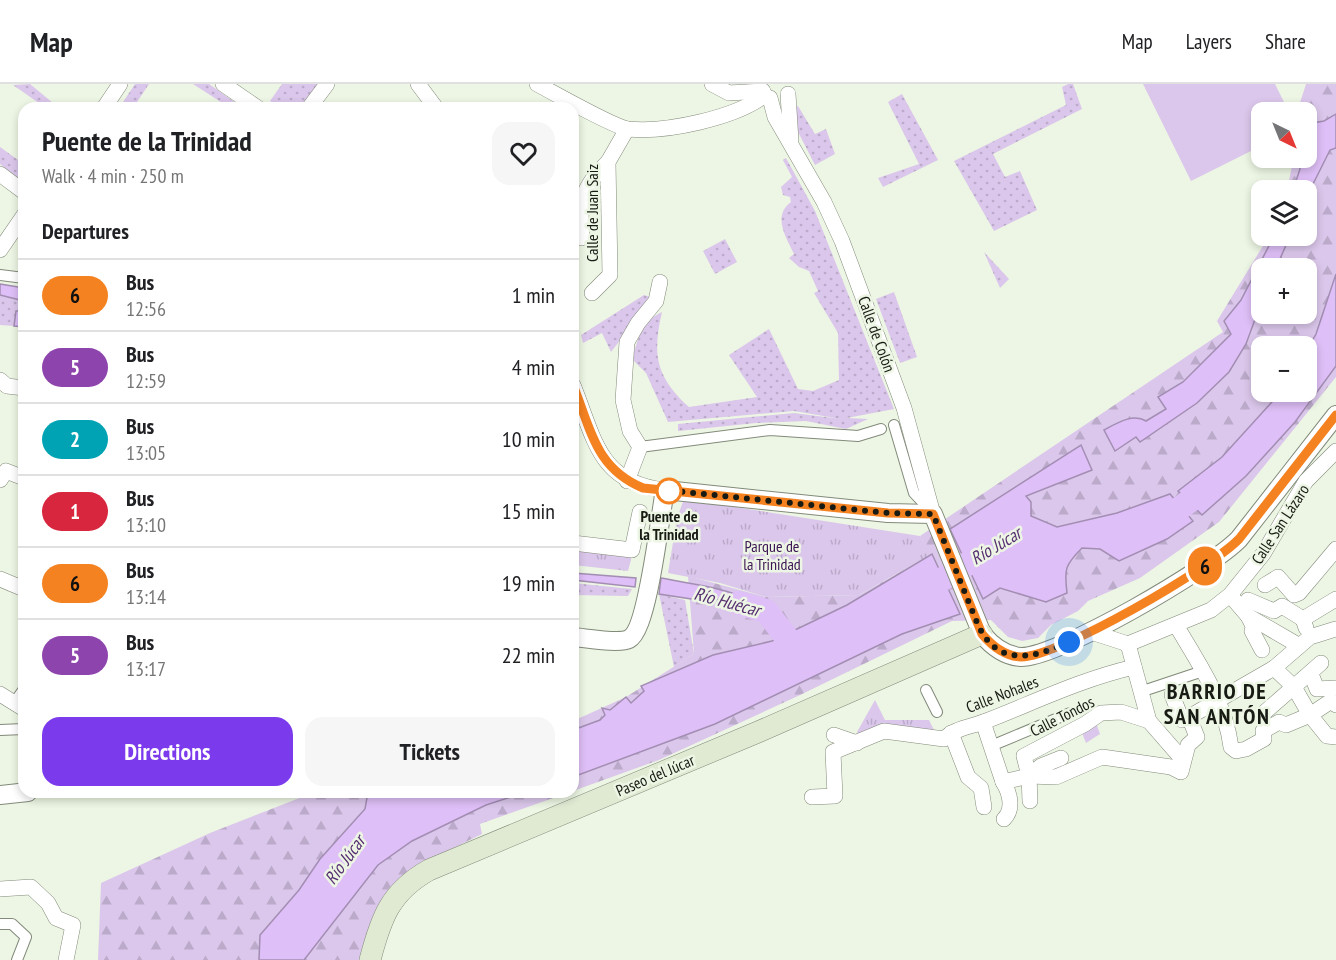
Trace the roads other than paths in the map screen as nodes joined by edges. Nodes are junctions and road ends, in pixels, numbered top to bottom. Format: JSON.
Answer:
{"nodes":[{"id":1,"x":120,"y":84,"type":"edge"},
{"id":2,"x":223,"y":84,"type":"edge"},
{"id":3,"x":327,"y":84,"type":"edge"},
{"id":4,"x":418,"y":84,"type":"edge"},
{"id":5,"x":537,"y":84,"type":"edge"},
{"id":6,"x":712,"y":84,"type":"edge"},
{"id":7,"x":789,"y":89,"type":"edge"},
{"id":8,"x":765,"y":92,"type":"edge"},
{"id":9,"x":108,"y":102,"type":"edge"},
{"id":10,"x":249,"y":102,"type":"edge"},
{"id":11,"x":315,"y":102,"type":"edge"},
{"id":12,"x":432,"y":102,"type":"edge"},
{"id":13,"x":573,"y":102,"type":"edge"},
{"id":14,"x":579,"y":105,"type":"edge"},
{"id":15,"x":627,"y":129,"type":"junction"},
{"id":16,"x":791,"y":144,"type":"junction"},
{"id":17,"x":608,"y":162,"type":"junction"},
{"id":18,"x":0,"y":174,"type":"edge"},
{"id":19,"x":18,"y":188,"type":"edge"},
{"id":20,"x":18,"y":224,"type":"edge"},
{"id":21,"x":582,"y":238,"type":"dead end"},
{"id":22,"x":0,"y":250,"type":"edge"},
{"id":23,"x":0,"y":275,"type":"edge"},
{"id":24,"x":18,"y":277,"type":"edge"},
{"id":25,"x":660,"y":282,"type":"dead end"},
{"id":26,"x":592,"y":293,"type":"dead end"},
{"id":27,"x":0,"y":380,"type":"edge"},
{"id":28,"x":18,"y":387,"type":"edge"},
{"id":29,"x":579,"y":400,"type":"edge"},
{"id":30,"x":1336,"y":415,"type":"edge"},
{"id":31,"x":894,"y":425,"type":"dead end"},
{"id":32,"x":881,"y":429,"type":"dead end"},
{"id":33,"x":639,"y":447,"type":"junction"},
{"id":34,"x":1336,"y":451,"type":"edge"},
{"id":35,"x":18,"y":472,"type":"edge"},
{"id":36,"x":0,"y":480,"type":"edge"},
{"id":37,"x":627,"y":481,"type":"junction"},
{"id":38,"x":665,"y":490,"type":"junction"},
{"id":39,"x":640,"y":512,"type":"dead end"},
{"id":40,"x":933,"y":514,"type":"junction"},
{"id":41,"x":579,"y":545,"type":"edge"},
{"id":42,"x":1334,"y":553,"type":"edge"},
{"id":43,"x":0,"y":579,"type":"edge"},
{"id":44,"x":1265,"y":585,"type":"junction"},
{"id":45,"x":18,"y":586,"type":"edge"},
{"id":46,"x":1294,"y":594,"type":"junction"},
{"id":47,"x":1230,"y":595,"type":"junction"},
{"id":48,"x":1335,"y":599,"type":"edge"},
{"id":49,"x":1281,"y":607,"type":"junction"},
{"id":50,"x":1247,"y":608,"type":"junction"},
{"id":51,"x":1303,"y":619,"type":"junction"},
{"id":52,"x":1176,"y":625,"type":"junction"},
{"id":53,"x":1336,"y":628,"type":"edge"},
{"id":54,"x":980,"y":629,"type":"junction"},
{"id":55,"x":1091,"y":632,"type":"junction"},
{"id":56,"x":579,"y":637,"type":"edge"},
{"id":57,"x":1304,"y":641,"type":"junction"},
{"id":58,"x":1128,"y":644,"type":"junction"},
{"id":59,"x":1262,"y":650,"type":"dead end"},
{"id":60,"x":1134,"y":667,"type":"junction"},
{"id":61,"x":1274,"y":668,"type":"junction"},
{"id":62,"x":1203,"y":671,"type":"junction"},
{"id":63,"x":1294,"y":687,"type":"junction"},
{"id":64,"x":926,"y":690,"type":"dead end"},
{"id":65,"x":1140,"y":692,"type":"junction"},
{"id":66,"x":0,"y":694,"type":"edge"},
{"id":67,"x":1172,"y":695,"type":"dead end"},
{"id":68,"x":1335,"y":695,"type":"edge"},
{"id":69,"x":1218,"y":699,"type":"junction"},
{"id":70,"x":18,"y":705,"type":"edge"},
{"id":71,"x":1265,"y":712,"type":"dead end"},
{"id":72,"x":1070,"y":713,"type":"dead end"},
{"id":73,"x":933,"y":714,"type":"dead end"},
{"id":74,"x":1310,"y":715,"type":"junction"},
{"id":75,"x":1190,"y":717,"type":"junction"},
{"id":76,"x":1149,"y":721,"type":"junction"},
{"id":77,"x":984,"y":722,"type":"junction"},
{"id":78,"x":18,"y":729,"type":"edge"},
{"id":79,"x":0,"y":730,"type":"edge"},
{"id":80,"x":951,"y":732,"type":"junction"},
{"id":81,"x":1333,"y":733,"type":"edge"},
{"id":82,"x":834,"y":735,"type":"dead end"},
{"id":83,"x":857,"y":743,"type":"junction"},
{"id":84,"x":991,"y":746,"type":"junction"},
{"id":85,"x":1061,"y":758,"type":"dead end"},
{"id":86,"x":1182,"y":766,"type":"junction"},
{"id":87,"x":1029,"y":776,"type":"junction"},
{"id":88,"x":1003,"y":782,"type":"junction"},
{"id":89,"x":18,"y":793,"type":"edge"},
{"id":90,"x":0,"y":795,"type":"edge"},
{"id":91,"x":812,"y":797,"type":"dead end"},
{"id":92,"x":1030,"y":801,"type":"dead end"},
{"id":93,"x":984,"y":807,"type":"dead end"},
{"id":94,"x":1004,"y":819,"type":"dead end"},
{"id":95,"x":0,"y":889,"type":"edge"},
{"id":96,"x":0,"y":924,"type":"edge"},
{"id":97,"x":17,"y":960,"type":"edge"},
{"id":98,"x":66,"y":960,"type":"edge"},
{"id":99,"x":370,"y":960,"type":"edge"}],
"edges":[{"from":1,"to":9,"type":"street"},
{"from":2,"to":10,"type":"street"},
{"from":3,"to":11,"type":"street"},
{"from":4,"to":12,"type":"street"},
{"from":5,"to":13,"type":"street"},
{"from":6,"to":8,"type":"street"},
{"from":7,"to":8,"type":"street"},
{"from":7,"to":16,"type":"street","name":"Calle de Colón"},
{"from":8,"to":15,"type":"street"},
{"from":8,"to":16,"type":"street","name":"Calle de Colón"},
{"from":14,"to":15,"type":"street"},
{"from":15,"to":17,"type":"street","name":"Calle de Juan Saiz"},
{"from":16,"to":40,"type":"street","name":"Calle de Colón"},
{"from":17,"to":21,"type":"street"},
{"from":17,"to":26,"type":"street","name":"Calle de Juan Saiz"},
{"from":18,"to":19,"type":"street"},
{"from":20,"to":22,"type":"street"},
{"from":23,"to":24,"type":"street"},
{"from":25,"to":33,"type":"street"},
{"from":27,"to":28,"type":"street"},
{"from":29,"to":37,"type":"street"},
{"from":30,"to":55,"type":"street"},
{"from":31,"to":40,"type":"street"},
{"from":32,"to":33,"type":"street"},
{"from":33,"to":37,"type":"street"},
{"from":34,"to":47,"type":"street","name":"Calle San Lázaro"},
{"from":35,"to":36,"type":"street"},
{"from":37,"to":38,"type":"street"},
{"from":38,"to":40,"type":"street"},
{"from":38,"to":56,"type":"street"},
{"from":39,"to":41,"type":"street"},
{"from":40,"to":54,"type":"street","name":"Calle de Colón"},
{"from":42,"to":46,"type":"street"},
{"from":43,"to":45,"type":"street"},
{"from":44,"to":46,"type":"street"},
{"from":44,"to":49,"type":"street"},
{"from":44,"to":50,"type":"street"},
{"from":46,"to":48,"type":"street"},
{"from":46,"to":49,"type":"street"},
{"from":47,"to":50,"type":"street"},
{"from":47,"to":52,"type":"street","name":"Calle San Lázaro"},
{"from":48,"to":51,"type":"street"},
{"from":49,"to":50,"type":"street"},
{"from":49,"to":51,"type":"street"},
{"from":50,"to":57,"type":"street"},
{"from":50,"to":59,"type":"street"},
{"from":51,"to":57,"type":"street"},
{"from":52,"to":58,"type":"street","name":"Calle San Lázaro"},
{"from":52,"to":62,"type":"street"},
{"from":53,"to":57,"type":"street"},
{"from":54,"to":55,"type":"street"},
{"from":54,"to":99,"type":"main road","name":"Paseo del Júcar"},
{"from":55,"to":58,"type":"street"},
{"from":57,"to":61,"type":"street"},
{"from":58,"to":60,"type":"street"},
{"from":60,"to":65,"type":"street"},
{"from":60,"to":77,"type":"street","name":"Calle Nohales"},
{"from":61,"to":63,"type":"street"},
{"from":61,"to":69,"type":"street"},
{"from":62,"to":65,"type":"street"},
{"from":62,"to":69,"type":"street"},
{"from":63,"to":68,"type":"street"},
{"from":63,"to":71,"type":"street"},
{"from":63,"to":74,"type":"street"},
{"from":64,"to":73,"type":"street"},
{"from":65,"to":76,"type":"street"},
{"from":66,"to":70,"type":"street"},
{"from":67,"to":75,"type":"street"},
{"from":68,"to":74,"type":"street"},
{"from":69,"to":74,"type":"street"},
{"from":69,"to":75,"type":"street"},
{"from":72,"to":84,"type":"street"},
{"from":74,"to":81,"type":"street"},
{"from":75,"to":86,"type":"street"},
{"from":76,"to":86,"type":"street"},
{"from":76,"to":87,"type":"street","name":"Calle Tondos"},
{"from":77,"to":80,"type":"street","name":"Calle Nohales"},
{"from":77,"to":84,"type":"street"},
{"from":78,"to":79,"type":"street"},
{"from":80,"to":83,"type":"street","name":"Calle Nohales"},
{"from":80,"to":93,"type":"street"},
{"from":82,"to":83,"type":"street"},
{"from":83,"to":91,"type":"street","name":"Calle Nohales"},
{"from":84,"to":88,"type":"street"},
{"from":85,"to":87,"type":"street"},
{"from":86,"to":87,"type":"street"},
{"from":87,"to":88,"type":"street"},
{"from":87,"to":92,"type":"street"},
{"from":88,"to":94,"type":"street"},
{"from":89,"to":90,"type":"street"},
{"from":95,"to":98,"type":"street"},
{"from":96,"to":97,"type":"street"}]}
